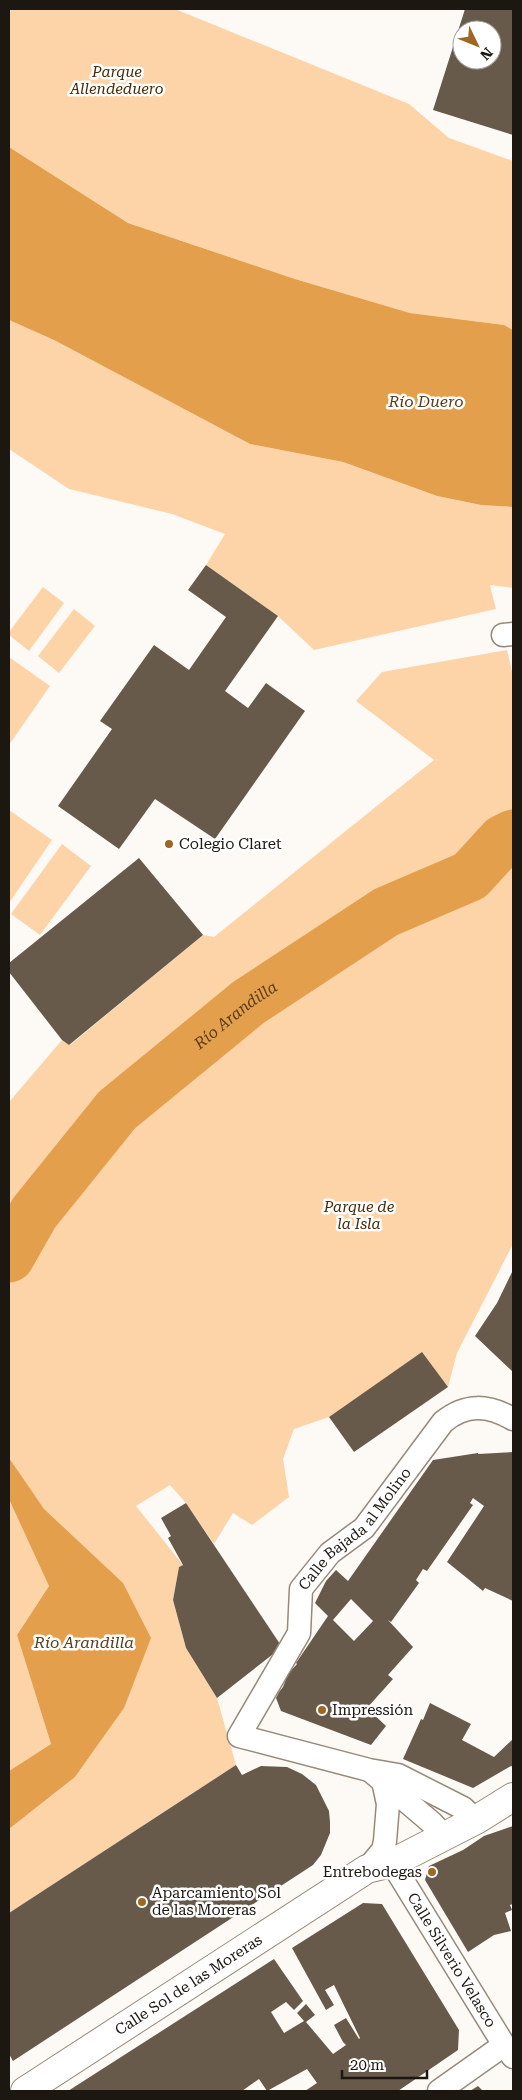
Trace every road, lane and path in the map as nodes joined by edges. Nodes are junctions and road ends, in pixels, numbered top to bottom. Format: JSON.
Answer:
{"nodes":[{"id":1,"x":513,"y":1419,"type":"edge"},
{"id":2,"x":376,"y":1776,"type":"junction"},
{"id":3,"x":513,"y":1797,"type":"edge"},
{"id":4,"x":476,"y":1820,"type":"junction"},
{"id":5,"x":443,"y":1835,"type":"junction"},
{"id":6,"x":380,"y":1866,"type":"junction"},
{"id":7,"x":509,"y":2051,"type":"edge"},
{"id":8,"x":24,"y":2091,"type":"edge"},
{"id":9,"x":439,"y":2091,"type":"edge"}],
"edges":[{"from":1,"to":2,"type":"street","name":"Calle Bajada al Molino"},
{"from":2,"to":4,"type":"street"},
{"from":2,"to":5,"type":"street"},
{"from":2,"to":6,"type":"street"},
{"from":3,"to":4,"type":"street","name":"Calle Sol de las Moreras"},
{"from":4,"to":5,"type":"street","name":"Calle Sol de las Moreras"},
{"from":5,"to":6,"type":"street","name":"Calle Sol de las Moreras"},
{"from":6,"to":7,"type":"street","name":"Calle Silverio Velasco"},
{"from":6,"to":8,"type":"street","name":"Calle Sol de las Moreras"},
{"from":7,"to":9,"type":"street"}]}
